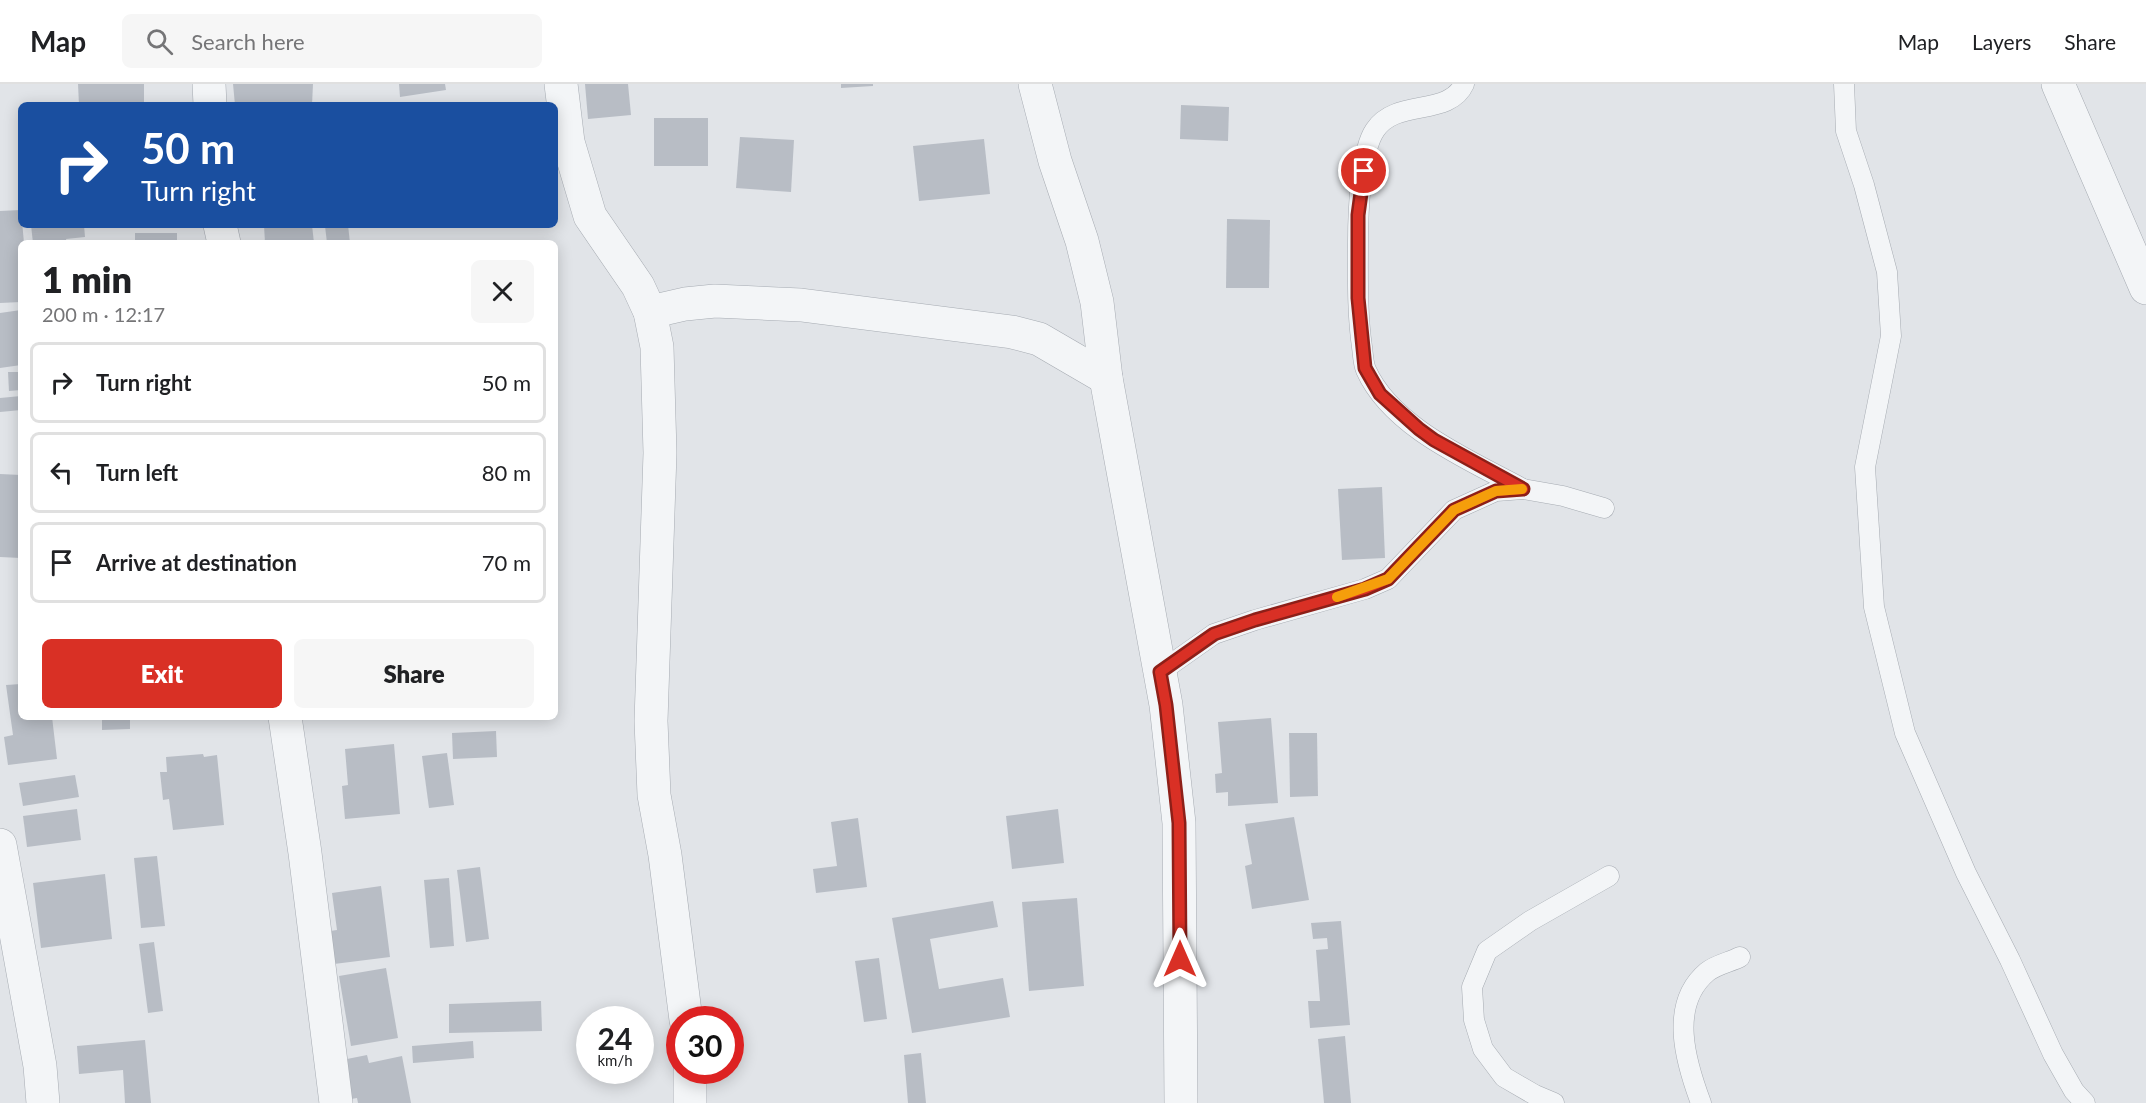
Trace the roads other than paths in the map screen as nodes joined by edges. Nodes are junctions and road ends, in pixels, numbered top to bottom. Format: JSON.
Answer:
{"nodes":[{"id":1,"x":209,"y":84,"type":"edge"},
{"id":2,"x":561,"y":84,"type":"edge"},
{"id":3,"x":1035,"y":84,"type":"edge"},
{"id":4,"x":1464,"y":84,"type":"edge"},
{"id":5,"x":1844,"y":84,"type":"edge"},
{"id":6,"x":2058,"y":84,"type":"edge"},
{"id":7,"x":210,"y":102,"type":"edge"},
{"id":8,"x":2146,"y":288,"type":"edge"},
{"id":9,"x":650,"y":312,"type":"junction"},
{"id":10,"x":1106,"y":378,"type":"junction"},
{"id":11,"x":1523,"y":489,"type":"junction"},
{"id":12,"x":1604,"y":508,"type":"dead end"},
{"id":13,"x":1160,"y":672,"type":"junction"},
{"id":14,"x":285,"y":720,"type":"edge"},
{"id":15,"x":0,"y":845,"type":"edge"},
{"id":16,"x":1608,"y":876,"type":"dead end"},
{"id":17,"x":1740,"y":957,"type":"dead end"},
{"id":18,"x":684,"y":1006,"type":"edge"},
{"id":19,"x":690,"y":1084,"type":"edge"},
{"id":20,"x":43,"y":1103,"type":"edge"},
{"id":21,"x":336,"y":1103,"type":"edge"},
{"id":22,"x":690,"y":1103,"type":"edge"},
{"id":23,"x":1181,"y":1103,"type":"edge"},
{"id":24,"x":1554,"y":1103,"type":"edge"},
{"id":25,"x":1701,"y":1103,"type":"edge"},
{"id":26,"x":2085,"y":1103,"type":"edge"}],
"edges":[{"from":1,"to":7,"type":"street"},
{"from":2,"to":9,"type":"street"},
{"from":3,"to":10,"type":"street"},
{"from":4,"to":11,"type":"lane"},
{"from":5,"to":26,"type":"lane"},
{"from":6,"to":8,"type":"street"},
{"from":9,"to":10,"type":"street"},
{"from":9,"to":18,"type":"street"},
{"from":10,"to":13,"type":"street"},
{"from":11,"to":12,"type":"lane"},
{"from":11,"to":13,"type":"lane"},
{"from":13,"to":23,"type":"street"},
{"from":14,"to":21,"type":"street"},
{"from":15,"to":20,"type":"street"},
{"from":16,"to":24,"type":"lane"},
{"from":17,"to":25,"type":"lane"},
{"from":19,"to":22,"type":"street"}]}
